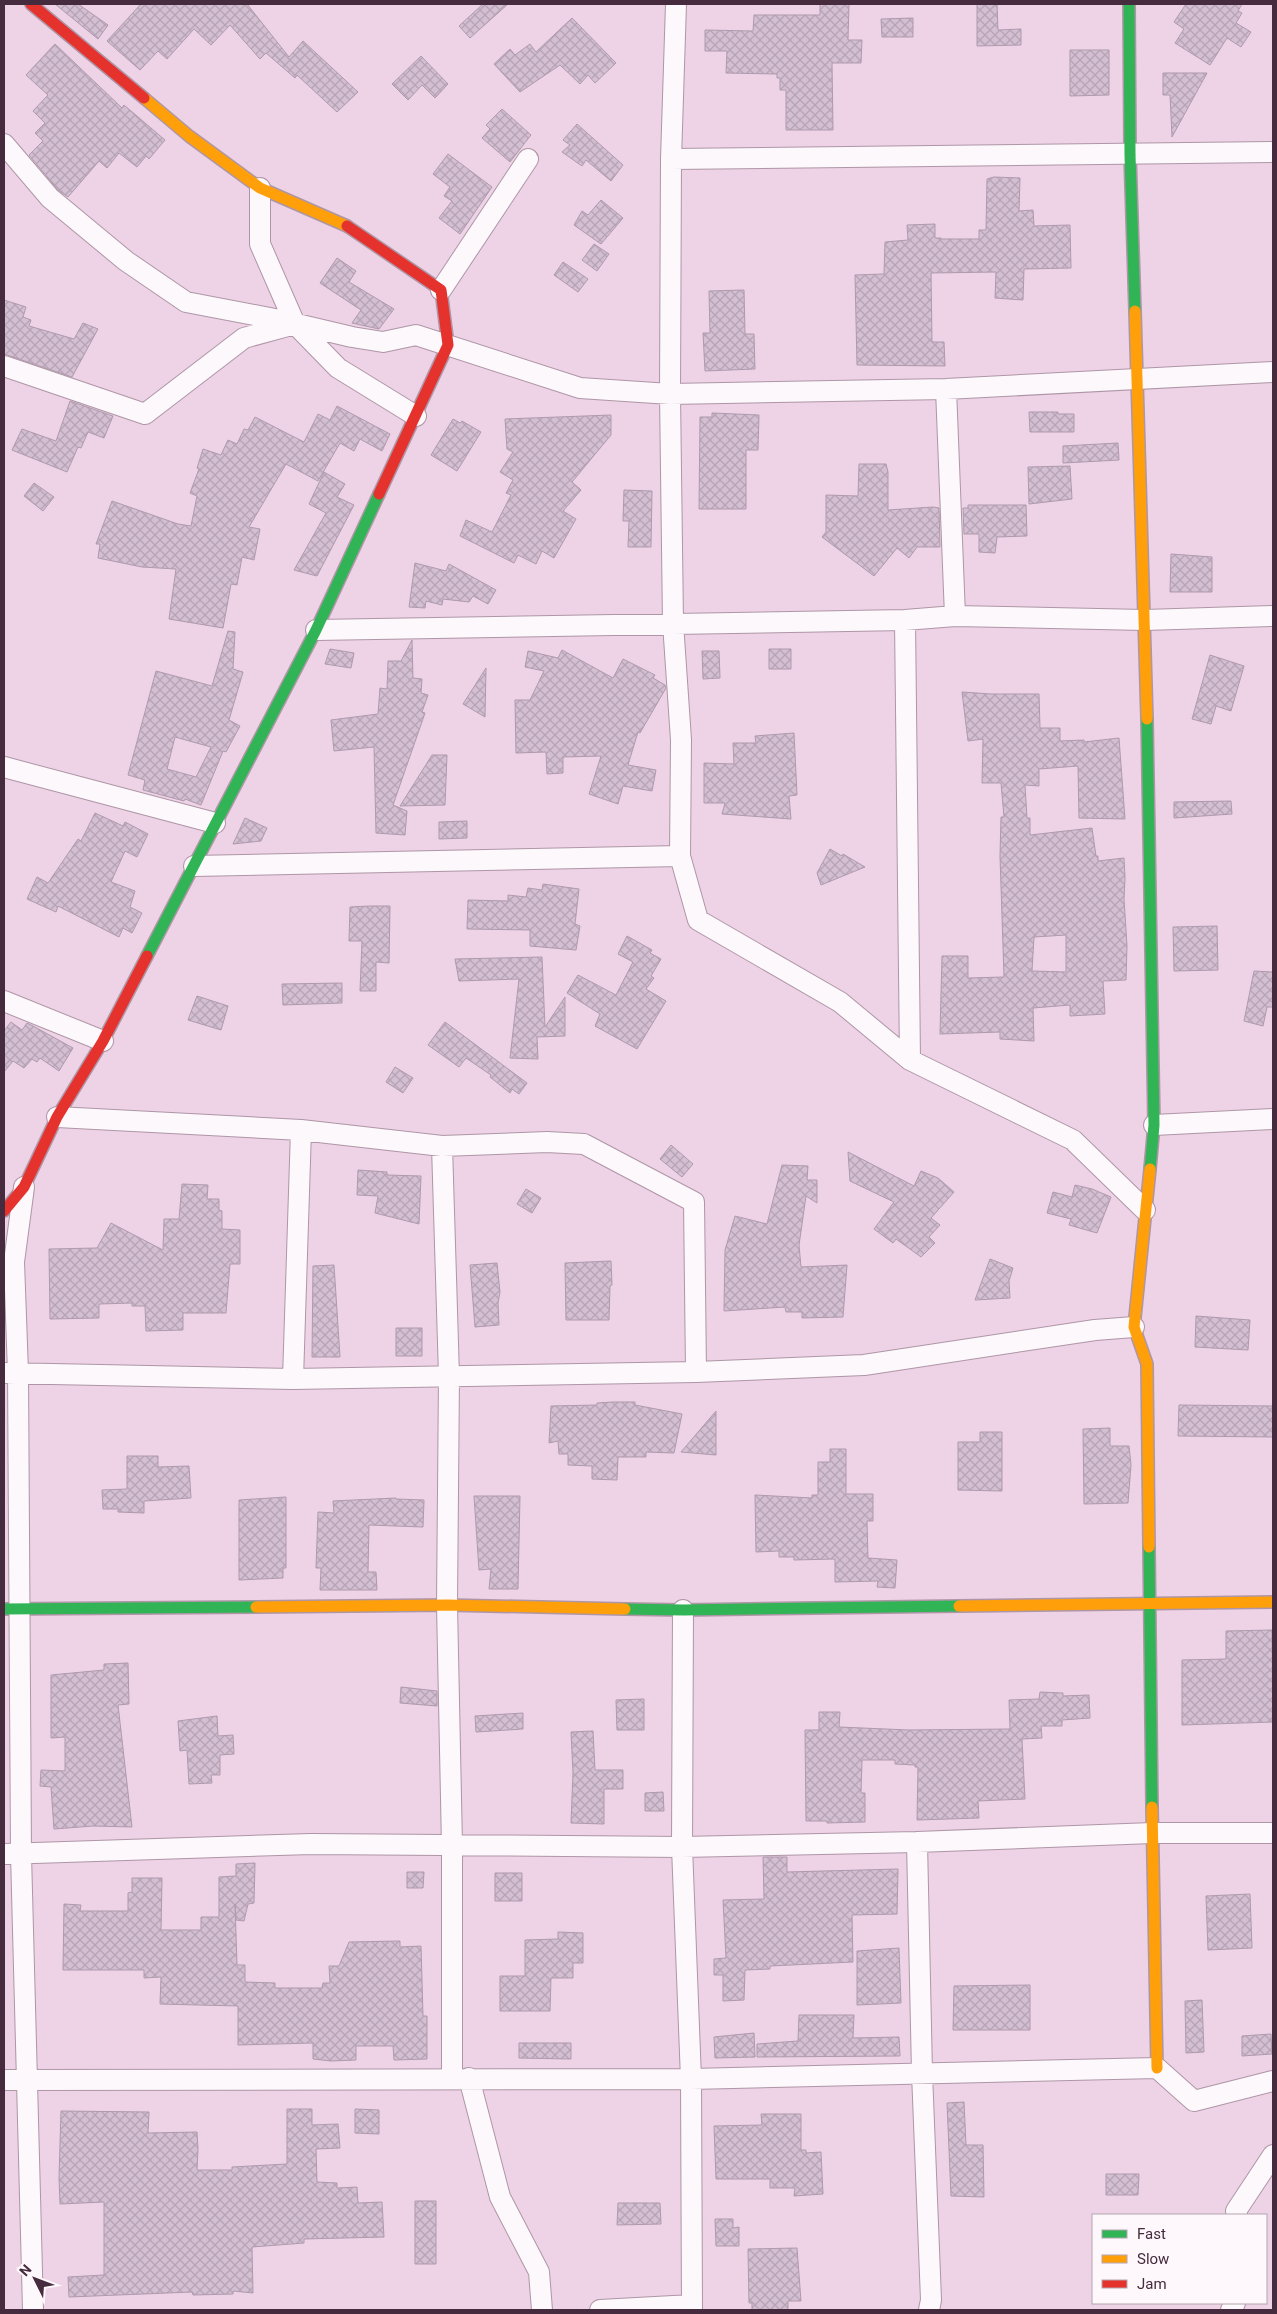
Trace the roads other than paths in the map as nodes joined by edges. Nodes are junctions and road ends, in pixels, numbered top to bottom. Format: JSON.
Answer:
{"nodes":[{"id":1,"x":31,"y":4,"type":"edge"},
{"id":2,"x":676,"y":4,"type":"edge"},
{"id":3,"x":1129,"y":4,"type":"edge"},
{"id":4,"x":4,"y":144,"type":"edge"},
{"id":5,"x":1273,"y":152,"type":"edge"},
{"id":6,"x":1130,"y":155,"type":"junction"},
{"id":7,"x":528,"y":159,"type":"dead end"},
{"id":8,"x":671,"y":159,"type":"junction"},
{"id":9,"x":260,"y":188,"type":"junction"},
{"id":10,"x":441,"y":290,"type":"junction"},
{"id":11,"x":295,"y":324,"type":"junction"},
{"id":12,"x":448,"y":345,"type":"junction"},
{"id":13,"x":4,"y":366,"type":"edge"},
{"id":14,"x":1273,"y":372,"type":"edge"},
{"id":15,"x":1136,"y":379,"type":"junction"},
{"id":16,"x":946,"y":389,"type":"junction"},
{"id":17,"x":670,"y":394,"type":"junction"},
{"id":18,"x":416,"y":416,"type":"junction"},
{"id":19,"x":955,"y":616,"type":"junction"},
{"id":20,"x":1273,"y":616,"type":"edge"},
{"id":21,"x":905,"y":620,"type":"junction"},
{"id":22,"x":1145,"y":620,"type":"junction"},
{"id":23,"x":673,"y":623,"type":"junction"},
{"id":24,"x":316,"y":630,"type":"junction"},
{"id":25,"x":4,"y":767,"type":"edge"},
{"id":26,"x":215,"y":823,"type":"junction"},
{"id":27,"x":680,"y":856,"type":"junction"},
{"id":28,"x":194,"y":866,"type":"junction"},
{"id":29,"x":4,"y":1001,"type":"edge"},
{"id":30,"x":103,"y":1041,"type":"junction"},
{"id":31,"x":910,"y":1060,"type":"junction"},
{"id":32,"x":57,"y":1117,"type":"junction"},
{"id":33,"x":1273,"y":1119,"type":"edge"},
{"id":34,"x":1154,"y":1125,"type":"junction"},
{"id":35,"x":301,"y":1130,"type":"junction"},
{"id":36,"x":442,"y":1146,"type":"junction"},
{"id":37,"x":24,"y":1187,"type":"junction"},
{"id":38,"x":1145,"y":1210,"type":"junction"},
{"id":39,"x":4,"y":1211,"type":"edge"},
{"id":40,"x":1134,"y":1327,"type":"junction"},
{"id":41,"x":11,"y":1372,"type":"edge"},
{"id":42,"x":696,"y":1372,"type":"junction"},
{"id":43,"x":449,"y":1376,"type":"junction"},
{"id":44,"x":293,"y":1379,"type":"junction"},
{"id":45,"x":1273,"y":1602,"type":"edge"},
{"id":46,"x":447,"y":1605,"type":"junction"},
{"id":47,"x":1150,"y":1605,"type":"junction"},
{"id":48,"x":12,"y":1609,"type":"edge"},
{"id":49,"x":683,"y":1610,"type":"junction"},
{"id":50,"x":1152,"y":1833,"type":"junction"},
{"id":51,"x":1273,"y":1833,"type":"edge"},
{"id":52,"x":917,"y":1842,"type":"junction"},
{"id":53,"x":452,"y":1846,"type":"junction"},
{"id":54,"x":682,"y":1848,"type":"junction"},
{"id":55,"x":12,"y":1854,"type":"edge"},
{"id":56,"x":1157,"y":2068,"type":"junction"},
{"id":57,"x":922,"y":2073,"type":"junction"},
{"id":58,"x":461,"y":2078,"type":"junction"},
{"id":59,"x":691,"y":2079,"type":"junction"},
{"id":60,"x":4,"y":2080,"type":"edge"},
{"id":61,"x":28,"y":2080,"type":"junction"},
{"id":62,"x":1273,"y":2081,"type":"edge"},
{"id":63,"x":1273,"y":2155,"type":"edge"},
{"id":64,"x":1237,"y":2214,"type":"edge"},
{"id":65,"x":692,"y":2308,"type":"edge"},
{"id":66,"x":33,"y":2310,"type":"edge"},
{"id":67,"x":542,"y":2310,"type":"edge"},
{"id":68,"x":600,"y":2310,"type":"edge"},
{"id":69,"x":929,"y":2310,"type":"edge"}],
"edges":[{"from":1,"to":9,"type":"street"},
{"from":2,"to":8,"type":"street"},
{"from":3,"to":6,"type":"street"},
{"from":4,"to":11,"type":"street"},
{"from":5,"to":6,"type":"street"},
{"from":6,"to":8,"type":"street"},
{"from":6,"to":15,"type":"street"},
{"from":7,"to":10,"type":"street"},
{"from":8,"to":17,"type":"street"},
{"from":9,"to":10,"type":"street"},
{"from":9,"to":11,"type":"street"},
{"from":10,"to":12,"type":"street"},
{"from":11,"to":12,"type":"street"},
{"from":11,"to":13,"type":"street"},
{"from":11,"to":18,"type":"street"},
{"from":12,"to":17,"type":"street"},
{"from":12,"to":18,"type":"street"},
{"from":14,"to":15,"type":"street"},
{"from":15,"to":16,"type":"street"},
{"from":15,"to":22,"type":"street"},
{"from":16,"to":17,"type":"street"},
{"from":16,"to":19,"type":"street"},
{"from":17,"to":23,"type":"street"},
{"from":18,"to":24,"type":"street"},
{"from":19,"to":21,"type":"street"},
{"from":19,"to":22,"type":"street"},
{"from":20,"to":22,"type":"street"},
{"from":21,"to":23,"type":"street"},
{"from":21,"to":31,"type":"street"},
{"from":22,"to":34,"type":"street"},
{"from":23,"to":24,"type":"street"},
{"from":23,"to":27,"type":"street"},
{"from":24,"to":26,"type":"street"},
{"from":25,"to":26,"type":"street"},
{"from":26,"to":28,"type":"street"},
{"from":27,"to":28,"type":"street"},
{"from":27,"to":31,"type":"street"},
{"from":28,"to":30,"type":"street"},
{"from":29,"to":30,"type":"street"},
{"from":30,"to":32,"type":"street"},
{"from":31,"to":38,"type":"street"},
{"from":32,"to":35,"type":"street"},
{"from":32,"to":37,"type":"street"},
{"from":33,"to":34,"type":"street"},
{"from":34,"to":38,"type":"street"},
{"from":35,"to":36,"type":"street"},
{"from":35,"to":44,"type":"street"},
{"from":36,"to":42,"type":"street"},
{"from":36,"to":43,"type":"street"},
{"from":37,"to":39,"type":"street"},
{"from":37,"to":41,"type":"street"},
{"from":38,"to":40,"type":"street"},
{"from":40,"to":42,"type":"street"},
{"from":40,"to":47,"type":"street"},
{"from":41,"to":44,"type":"street"},
{"from":41,"to":48,"type":"street"},
{"from":42,"to":43,"type":"street"},
{"from":43,"to":44,"type":"street"},
{"from":43,"to":46,"type":"street"},
{"from":45,"to":47,"type":"street"},
{"from":46,"to":48,"type":"street"},
{"from":46,"to":49,"type":"street"},
{"from":46,"to":53,"type":"street"},
{"from":47,"to":49,"type":"street"},
{"from":47,"to":50,"type":"street"},
{"from":48,"to":55,"type":"street"},
{"from":49,"to":54,"type":"street"},
{"from":50,"to":51,"type":"street"},
{"from":50,"to":52,"type":"street"},
{"from":50,"to":56,"type":"street"},
{"from":52,"to":54,"type":"street"},
{"from":52,"to":57,"type":"street"},
{"from":53,"to":54,"type":"street"},
{"from":53,"to":55,"type":"street"},
{"from":53,"to":58,"type":"street"},
{"from":54,"to":59,"type":"street"},
{"from":55,"to":61,"type":"street"},
{"from":56,"to":57,"type":"street"},
{"from":56,"to":62,"type":"street"},
{"from":57,"to":59,"type":"street"},
{"from":57,"to":69,"type":"street"},
{"from":58,"to":59,"type":"street"},
{"from":58,"to":61,"type":"street"},
{"from":58,"to":67,"type":"street"},
{"from":59,"to":65,"type":"street"},
{"from":60,"to":61,"type":"street"},
{"from":61,"to":66,"type":"street"},
{"from":63,"to":64,"type":"street"},
{"from":65,"to":68,"type":"street"}]}
